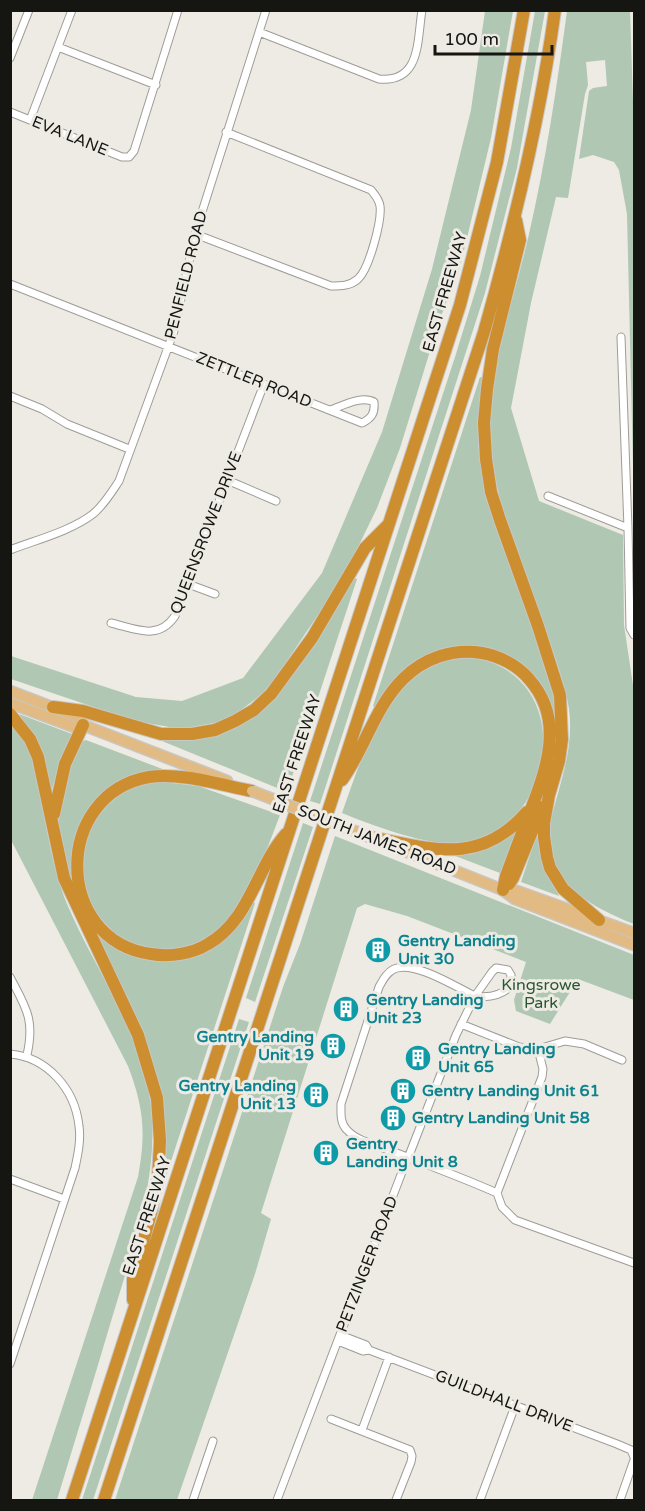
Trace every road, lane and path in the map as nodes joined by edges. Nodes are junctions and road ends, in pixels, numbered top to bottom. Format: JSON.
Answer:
{"nodes":[{"id":1,"x":29,"y":10,"type":"edge"},
{"id":2,"x":72,"y":10,"type":"edge"},
{"id":3,"x":266,"y":10,"type":"edge"},
{"id":4,"x":422,"y":10,"type":"edge"},
{"id":5,"x":524,"y":10,"type":"edge"},
{"id":6,"x":555,"y":10,"type":"edge"},
{"id":7,"x":175,"y":11,"type":"edge"},
{"id":8,"x":259,"y":32,"type":"junction"},
{"id":9,"x":58,"y":47,"type":"junction"},
{"id":10,"x":10,"y":58,"type":"edge"},
{"id":11,"x":156,"y":85,"type":"junction"},
{"id":12,"x":10,"y":112,"type":"edge"},
{"id":13,"x":30,"y":120,"type":"junction"},
{"id":14,"x":226,"y":132,"type":"junction"},
{"id":15,"x":515,"y":219,"type":"junction"},
{"id":16,"x":195,"y":234,"type":"junction"},
{"id":17,"x":10,"y":284,"type":"edge"},
{"id":18,"x":621,"y":337,"type":"dead end"},
{"id":19,"x":168,"y":346,"type":"junction"},
{"id":20,"x":264,"y":384,"type":"junction"},
{"id":21,"x":10,"y":396,"type":"edge"},
{"id":22,"x":330,"y":410,"type":"junction"},
{"id":23,"x":129,"y":449,"type":"junction"},
{"id":24,"x":227,"y":480,"type":"junction"},
{"id":25,"x":548,"y":496,"type":"dead end"},
{"id":26,"x":276,"y":501,"type":"dead end"},
{"id":27,"x":391,"y":522,"type":"junction"},
{"id":28,"x":628,"y":528,"type":"junction"},
{"id":29,"x":10,"y":550,"type":"edge"},
{"id":30,"x":188,"y":584,"type":"junction"},
{"id":31,"x":215,"y":594,"type":"dead end"},
{"id":32,"x":111,"y":623,"type":"dead end"},
{"id":33,"x":634,"y":635,"type":"edge"},
{"id":34,"x":10,"y":691,"type":"edge"},
{"id":35,"x":10,"y":702,"type":"edge"},
{"id":36,"x":53,"y":707,"type":"junction"},
{"id":37,"x":10,"y":714,"type":"edge"},
{"id":38,"x":83,"y":725,"type":"junction"},
{"id":39,"x":335,"y":790,"type":"junction"},
{"id":40,"x":252,"y":791,"type":"junction"},
{"id":41,"x":549,"y":795,"type":"junction"},
{"id":42,"x":532,"y":806,"type":"junction"},
{"id":43,"x":52,"y":824,"type":"junction"},
{"id":44,"x":291,"y":829,"type":"junction"},
{"id":45,"x":370,"y":837,"type":"junction"},
{"id":46,"x":503,"y":890,"type":"junction"},
{"id":47,"x":599,"y":920,"type":"junction"},
{"id":48,"x":634,"y":933,"type":"edge"},
{"id":49,"x":634,"y":945,"type":"edge"},
{"id":50,"x":10,"y":977,"type":"edge"},
{"id":51,"x":475,"y":996,"type":"junction"},
{"id":52,"x":461,"y":1024,"type":"junction"},
{"id":53,"x":538,"y":1049,"type":"junction"},
{"id":54,"x":10,"y":1054,"type":"edge"},
{"id":55,"x":27,"y":1055,"type":"junction"},
{"id":56,"x":622,"y":1060,"type":"dead end"},
{"id":57,"x":408,"y":1158,"type":"junction"},
{"id":58,"x":10,"y":1179,"type":"edge"},
{"id":59,"x":496,"y":1193,"type":"junction"},
{"id":60,"x":64,"y":1199,"type":"junction"},
{"id":61,"x":634,"y":1263,"type":"edge"},
{"id":62,"x":133,"y":1313,"type":"junction"},
{"id":63,"x":339,"y":1338,"type":"junction"},
{"id":64,"x":390,"y":1358,"type":"junction"},
{"id":65,"x":10,"y":1364,"type":"edge"},
{"id":66,"x":515,"y":1406,"type":"junction"},
{"id":67,"x":331,"y":1419,"type":"dead end"},
{"id":68,"x":362,"y":1430,"type":"junction"},
{"id":69,"x":213,"y":1441,"type":"dead end"},
{"id":70,"x":634,"y":1460,"type":"edge"},
{"id":71,"x":72,"y":1500,"type":"edge"},
{"id":72,"x":104,"y":1500,"type":"edge"},
{"id":73,"x":193,"y":1500,"type":"edge"},
{"id":74,"x":277,"y":1500,"type":"edge"},
{"id":75,"x":396,"y":1500,"type":"edge"},
{"id":76,"x":480,"y":1500,"type":"edge"},
{"id":77,"x":620,"y":1500,"type":"edge"}],
"edges":[{"from":1,"to":10,"type":"street"},
{"from":2,"to":9,"type":"street"},
{"from":3,"to":8,"type":"street","name":"PENFIELD ROAD"},
{"from":4,"to":8,"type":"street"},
{"from":5,"to":27,"type":"highway","name":"EAST FREEWAY"},
{"from":6,"to":15,"type":"highway"},
{"from":7,"to":11,"type":"street"},
{"from":8,"to":14,"type":"street","name":"PENFIELD ROAD"},
{"from":9,"to":11,"type":"street"},
{"from":9,"to":13,"type":"street"},
{"from":11,"to":13,"type":"street","name":"EVA LANE"},
{"from":12,"to":13,"type":"street","name":"EVA LANE"},
{"from":14,"to":16,"type":"street","name":"PENFIELD ROAD"},
{"from":14,"to":16,"type":"street"},
{"from":15,"to":39,"type":"highway"},
{"from":15,"to":41,"type":"highway"},
{"from":16,"to":19,"type":"street","name":"PENFIELD ROAD"},
{"from":17,"to":19,"type":"street","name":"ZETTLER ROAD"},
{"from":18,"to":28,"type":"street"},
{"from":19,"to":20,"type":"street","name":"ZETTLER ROAD"},
{"from":19,"to":23,"type":"street","name":"PENFIELD ROAD"},
{"from":20,"to":22,"type":"street","name":"ZETTLER ROAD"},
{"from":20,"to":24,"type":"street","name":"QUEENSROWE DRIVE"},
{"from":21,"to":23,"type":"street"},
{"from":22,"to":22,"type":"street","name":"ZETTLER ROAD"},
{"from":23,"to":29,"type":"street","name":"PENFIELD ROAD"},
{"from":24,"to":26,"type":"street"},
{"from":24,"to":30,"type":"street","name":"QUEENSROWE DRIVE"},
{"from":25,"to":28,"type":"street"},
{"from":27,"to":36,"type":"highway"},
{"from":27,"to":44,"type":"highway","name":"EAST FREEWAY"},
{"from":28,"to":33,"type":"street"},
{"from":30,"to":31,"type":"street"},
{"from":30,"to":32,"type":"street","name":"QUEENSROWE DRIVE"},
{"from":34,"to":36,"type":"main road","name":"SOUTH JAMES ROAD"},
{"from":35,"to":38,"type":"main road","name":"SOUTH JAMES ROAD"},
{"from":36,"to":38,"type":"main road","name":"SOUTH JAMES ROAD"},
{"from":37,"to":43,"type":"highway"},
{"from":38,"to":40,"type":"main road","name":"SOUTH JAMES ROAD"},
{"from":38,"to":43,"type":"highway"},
{"from":39,"to":42,"type":"highway"},
{"from":39,"to":72,"type":"highway"},
{"from":40,"to":44,"type":"highway"},
{"from":40,"to":45,"type":"main road","name":"SOUTH JAMES ROAD","bridge":true},
{"from":41,"to":46,"type":"highway"},
{"from":41,"to":47,"type":"highway"},
{"from":42,"to":45,"type":"highway"},
{"from":42,"to":46,"type":"highway"},
{"from":43,"to":62,"type":"highway"},
{"from":44,"to":62,"type":"highway","name":"EAST FREEWAY"},
{"from":45,"to":46,"type":"main road","name":"SOUTH JAMES ROAD"},
{"from":46,"to":47,"type":"main road","name":"SOUTH JAMES ROAD"},
{"from":46,"to":49,"type":"main road","name":"SOUTH JAMES ROAD"},
{"from":47,"to":48,"type":"main road","name":"SOUTH JAMES ROAD"},
{"from":50,"to":55,"type":"street"},
{"from":51,"to":51,"type":"street","name":"PETZINGER ROAD"},
{"from":51,"to":52,"type":"street","name":"PETZINGER ROAD"},
{"from":51,"to":57,"type":"street"},
{"from":52,"to":53,"type":"street"},
{"from":52,"to":57,"type":"street","name":"PETZINGER ROAD"},
{"from":53,"to":56,"type":"street"},
{"from":53,"to":59,"type":"street"},
{"from":54,"to":55,"type":"street"},
{"from":55,"to":60,"type":"street"},
{"from":57,"to":59,"type":"street"},
{"from":57,"to":63,"type":"street","name":"PETZINGER ROAD"},
{"from":58,"to":60,"type":"street"},
{"from":59,"to":61,"type":"street"},
{"from":60,"to":65,"type":"street"},
{"from":62,"to":71,"type":"highway","name":"EAST FREEWAY"},
{"from":63,"to":64,"type":"street","name":"GUILDHALL DRIVE"},
{"from":63,"to":74,"type":"street","name":"PETZINGER ROAD"},
{"from":64,"to":66,"type":"street","name":"GUILDHALL DRIVE"},
{"from":64,"to":68,"type":"street"},
{"from":66,"to":70,"type":"street","name":"GUILDHALL DRIVE"},
{"from":66,"to":76,"type":"street"},
{"from":67,"to":68,"type":"street"},
{"from":68,"to":75,"type":"street"},
{"from":69,"to":73,"type":"street"},
{"from":70,"to":77,"type":"street"}]}
